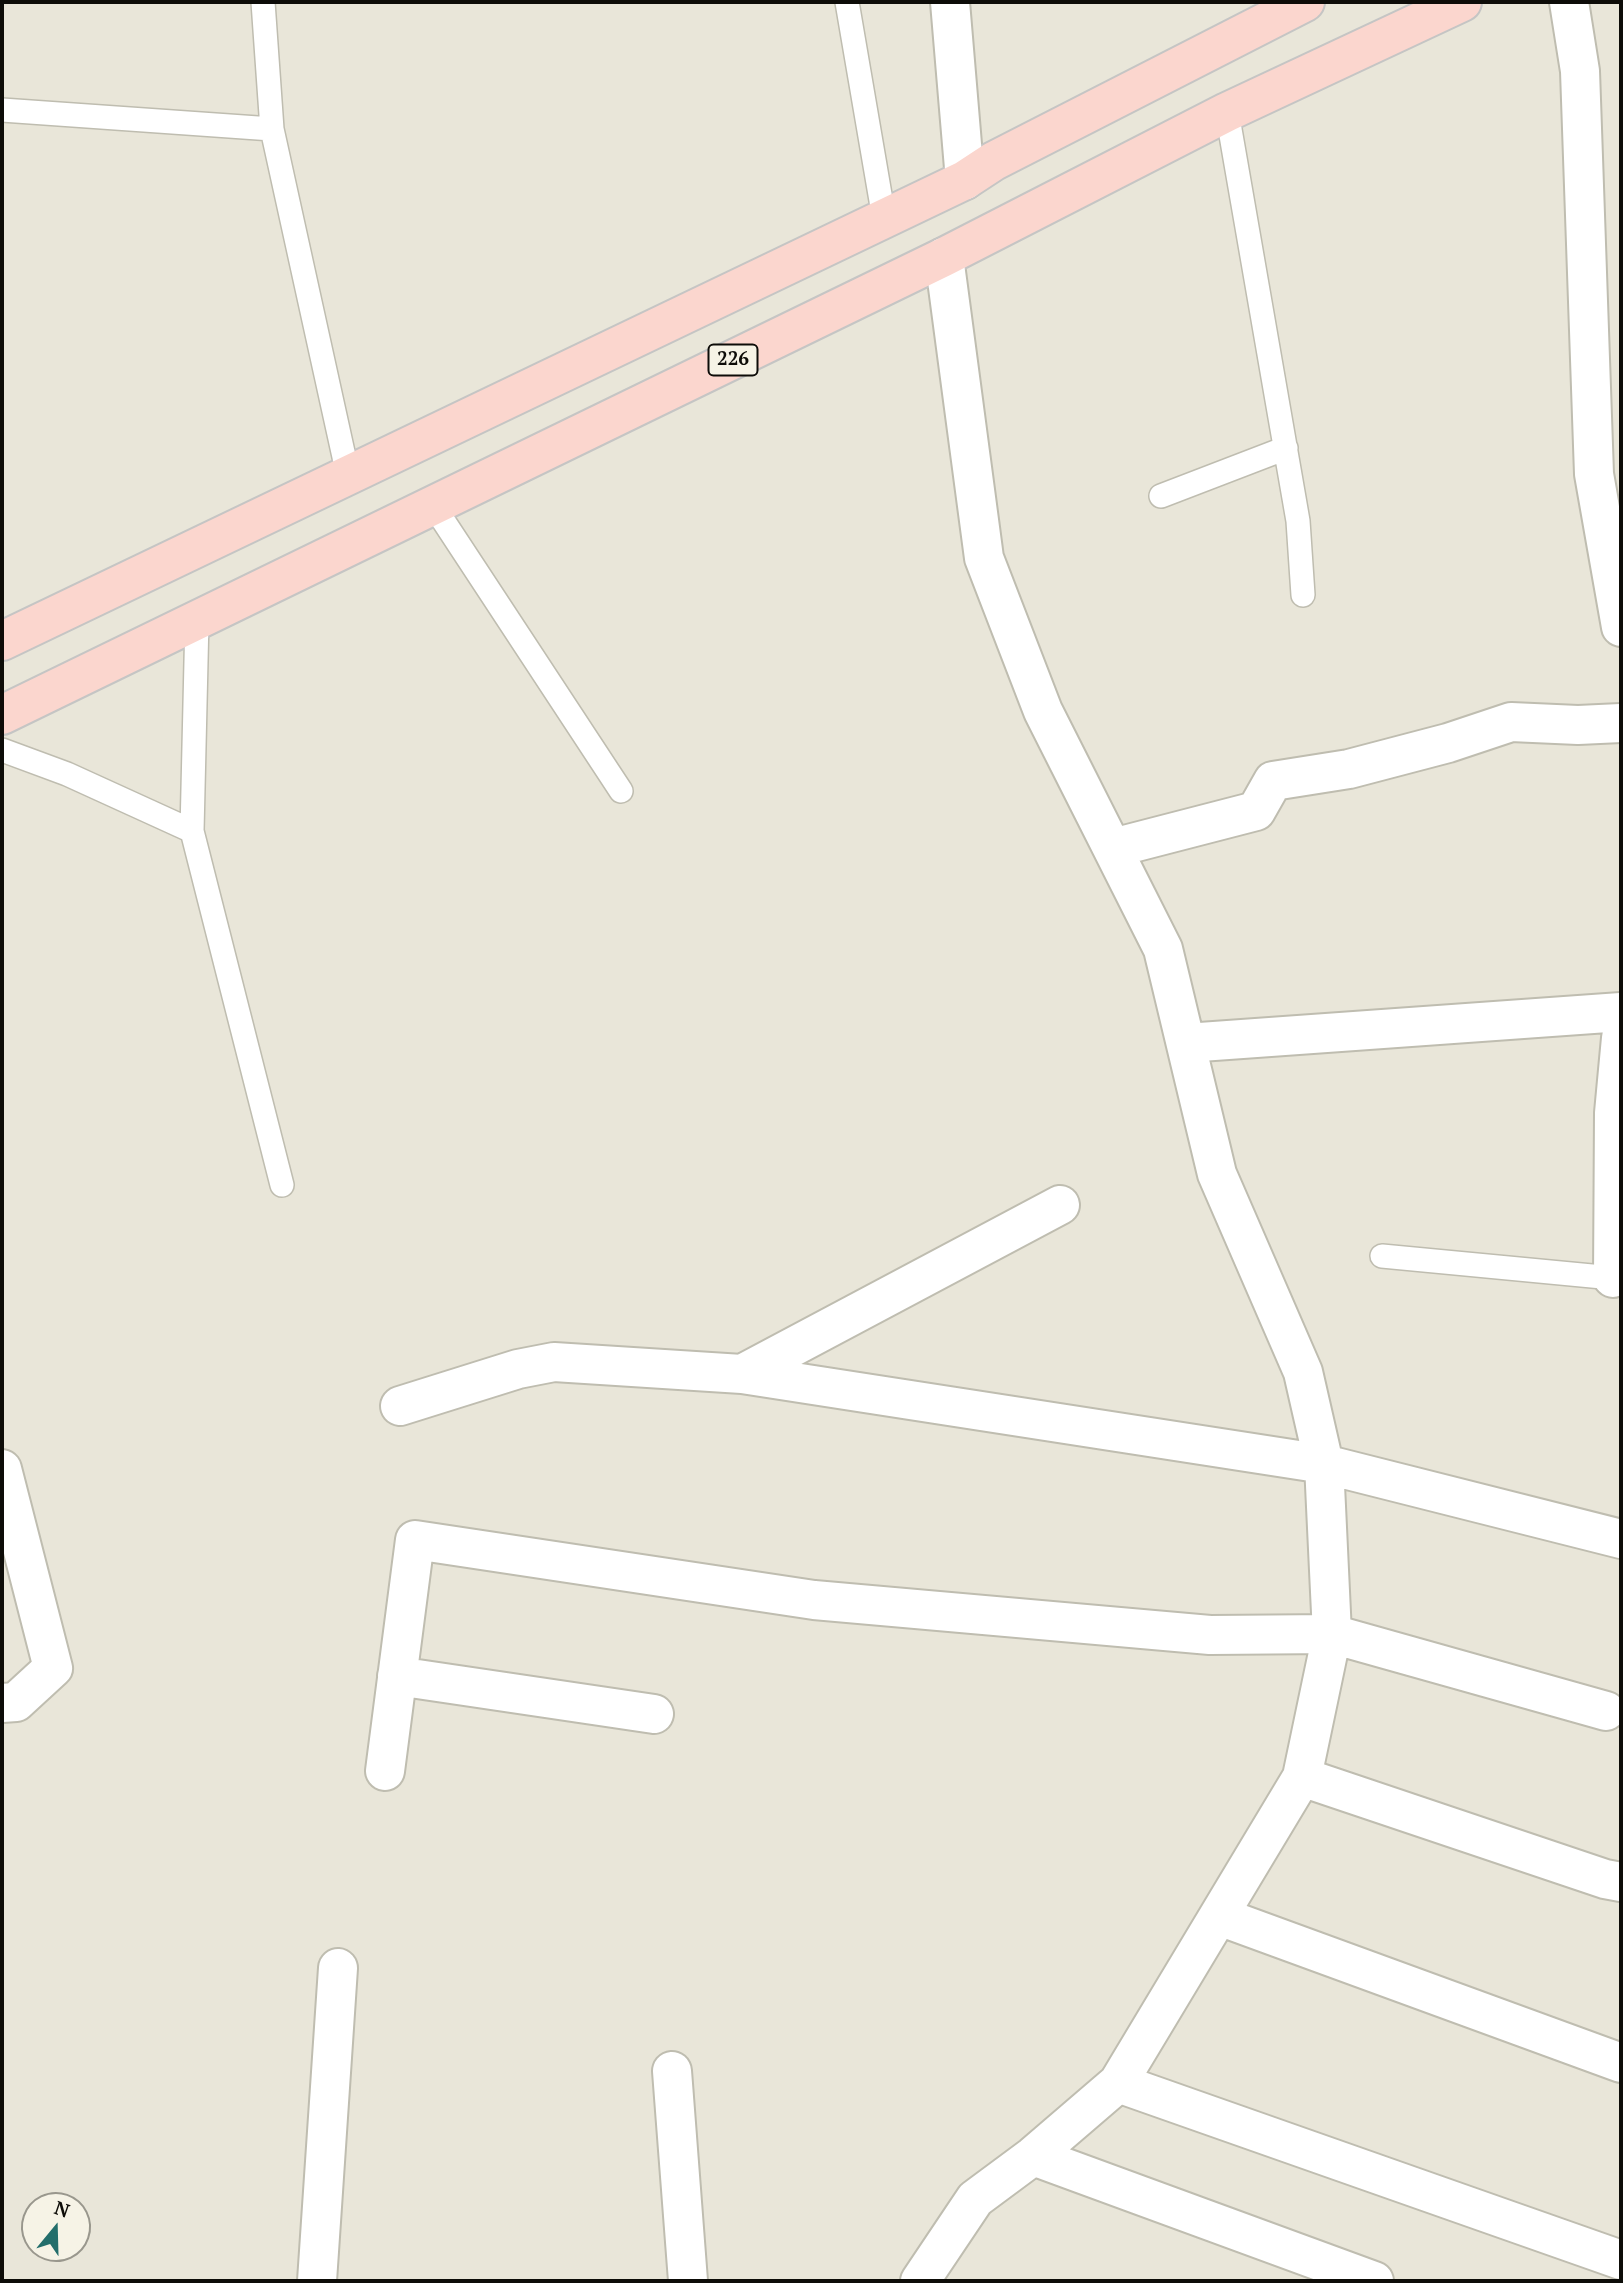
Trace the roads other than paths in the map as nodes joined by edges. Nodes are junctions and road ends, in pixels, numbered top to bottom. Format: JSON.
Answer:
{"nodes":[{"id":1,"x":263,"y":2,"type":"edge"},
{"id":2,"x":847,"y":2,"type":"edge"},
{"id":3,"x":950,"y":2,"type":"edge"},
{"id":4,"x":1304,"y":2,"type":"edge"},
{"id":5,"x":1462,"y":2,"type":"edge"},
{"id":6,"x":1569,"y":2,"type":"edge"},
{"id":7,"x":2,"y":110,"type":"edge"},
{"id":8,"x":1227,"y":112,"type":"junction"},
{"id":9,"x":272,"y":129,"type":"junction"},
{"id":10,"x":965,"y":180,"type":"junction"},
{"id":11,"x":884,"y":218,"type":"junction"},
{"id":12,"x":944,"y":257,"type":"junction"},
{"id":13,"x":1286,"y":448,"type":"junction"},
{"id":14,"x":348,"y":475,"type":"junction"},
{"id":15,"x":1161,"y":496,"type":"dead end"},
{"id":16,"x":433,"y":505,"type":"junction"},
{"id":17,"x":1303,"y":595,"type":"dead end"},
{"id":18,"x":197,"y":620,"type":"junction"},
{"id":19,"x":1621,"y":627,"type":"edge"},
{"id":20,"x":2,"y":641,"type":"edge"},
{"id":21,"x":2,"y":715,"type":"edge"},
{"id":22,"x":1621,"y":723,"type":"edge"},
{"id":23,"x":2,"y":750,"type":"edge"},
{"id":24,"x":621,"y":791,"type":"dead end"},
{"id":25,"x":192,"y":831,"type":"junction"},
{"id":26,"x":1113,"y":848,"type":"junction"},
{"id":27,"x":1621,"y":1012,"type":"edge"},
{"id":28,"x":1621,"y":1038,"type":"edge"},
{"id":29,"x":1186,"y":1043,"type":"junction"},
{"id":30,"x":282,"y":1185,"type":"dead end"},
{"id":31,"x":1060,"y":1205,"type":"dead end"},
{"id":32,"x":1617,"y":1237,"type":"edge"},
{"id":33,"x":1382,"y":1256,"type":"dead end"},
{"id":34,"x":1614,"y":1278,"type":"joint"},
{"id":35,"x":742,"y":1374,"type":"junction"},
{"id":36,"x":400,"y":1406,"type":"dead end"},
{"id":37,"x":1324,"y":1464,"type":"junction"},
{"id":38,"x":2,"y":1469,"type":"edge"},
{"id":39,"x":1621,"y":1539,"type":"edge"},
{"id":40,"x":1332,"y":1634,"type":"junction"},
{"id":41,"x":397,"y":1676,"type":"junction"},
{"id":42,"x":2,"y":1703,"type":"edge"},
{"id":43,"x":1606,"y":1710,"type":"dead end"},
{"id":44,"x":654,"y":1714,"type":"dead end"},
{"id":45,"x":385,"y":1770,"type":"dead end"},
{"id":46,"x":1303,"y":1777,"type":"junction"},
{"id":47,"x":1621,"y":1882,"type":"edge"},
{"id":48,"x":1219,"y":1916,"type":"junction"},
{"id":49,"x":338,"y":1968,"type":"dead end"},
{"id":50,"x":1621,"y":2063,"type":"edge"},
{"id":51,"x":672,"y":2071,"type":"dead end"},
{"id":52,"x":1118,"y":2083,"type":"junction"},
{"id":53,"x":1033,"y":2156,"type":"junction"},
{"id":54,"x":1621,"y":2260,"type":"edge"},
{"id":55,"x":317,"y":2281,"type":"edge"},
{"id":56,"x":688,"y":2281,"type":"edge"},
{"id":57,"x":920,"y":2281,"type":"edge"},
{"id":58,"x":1374,"y":2281,"type":"edge"}],
"edges":[{"from":1,"to":9,"type":"lane"},
{"from":2,"to":11,"type":"lane"},
{"from":3,"to":10,"type":"street"},
{"from":4,"to":10,"type":"main road"},
{"from":5,"to":8,"type":"main road","number":"226"},
{"from":6,"to":19,"type":"street"},
{"from":7,"to":9,"type":"lane"},
{"from":8,"to":12,"type":"main road","number":"226"},
{"from":8,"to":13,"type":"lane"},
{"from":9,"to":14,"type":"lane"},
{"from":10,"to":11,"type":"main road"},
{"from":11,"to":14,"type":"main road"},
{"from":12,"to":16,"type":"main road","number":"226"},
{"from":12,"to":26,"type":"street"},
{"from":13,"to":15,"type":"lane"},
{"from":13,"to":17,"type":"lane"},
{"from":14,"to":20,"type":"main road"},
{"from":16,"to":18,"type":"main road","number":"226"},
{"from":16,"to":24,"type":"lane"},
{"from":18,"to":21,"type":"main road","number":"226"},
{"from":18,"to":25,"type":"lane"},
{"from":22,"to":26,"type":"street"},
{"from":23,"to":25,"type":"lane"},
{"from":25,"to":30,"type":"lane"},
{"from":26,"to":29,"type":"street"},
{"from":27,"to":29,"type":"street"},
{"from":28,"to":32,"type":"street"},
{"from":29,"to":37,"type":"street"},
{"from":31,"to":35,"type":"street"},
{"from":32,"to":34,"type":"street"},
{"from":33,"to":34,"type":"lane"},
{"from":35,"to":36,"type":"street"},
{"from":35,"to":37,"type":"street"},
{"from":37,"to":39,"type":"street"},
{"from":37,"to":40,"type":"street"},
{"from":38,"to":42,"type":"street"},
{"from":40,"to":41,"type":"street"},
{"from":40,"to":43,"type":"street"},
{"from":40,"to":46,"type":"street"},
{"from":41,"to":44,"type":"street"},
{"from":41,"to":45,"type":"street"},
{"from":46,"to":47,"type":"street"},
{"from":46,"to":48,"type":"street"},
{"from":48,"to":50,"type":"street"},
{"from":48,"to":52,"type":"street"},
{"from":49,"to":55,"type":"street"},
{"from":51,"to":56,"type":"street"},
{"from":52,"to":53,"type":"street"},
{"from":52,"to":54,"type":"street"},
{"from":53,"to":57,"type":"street"},
{"from":53,"to":58,"type":"street"}]}
